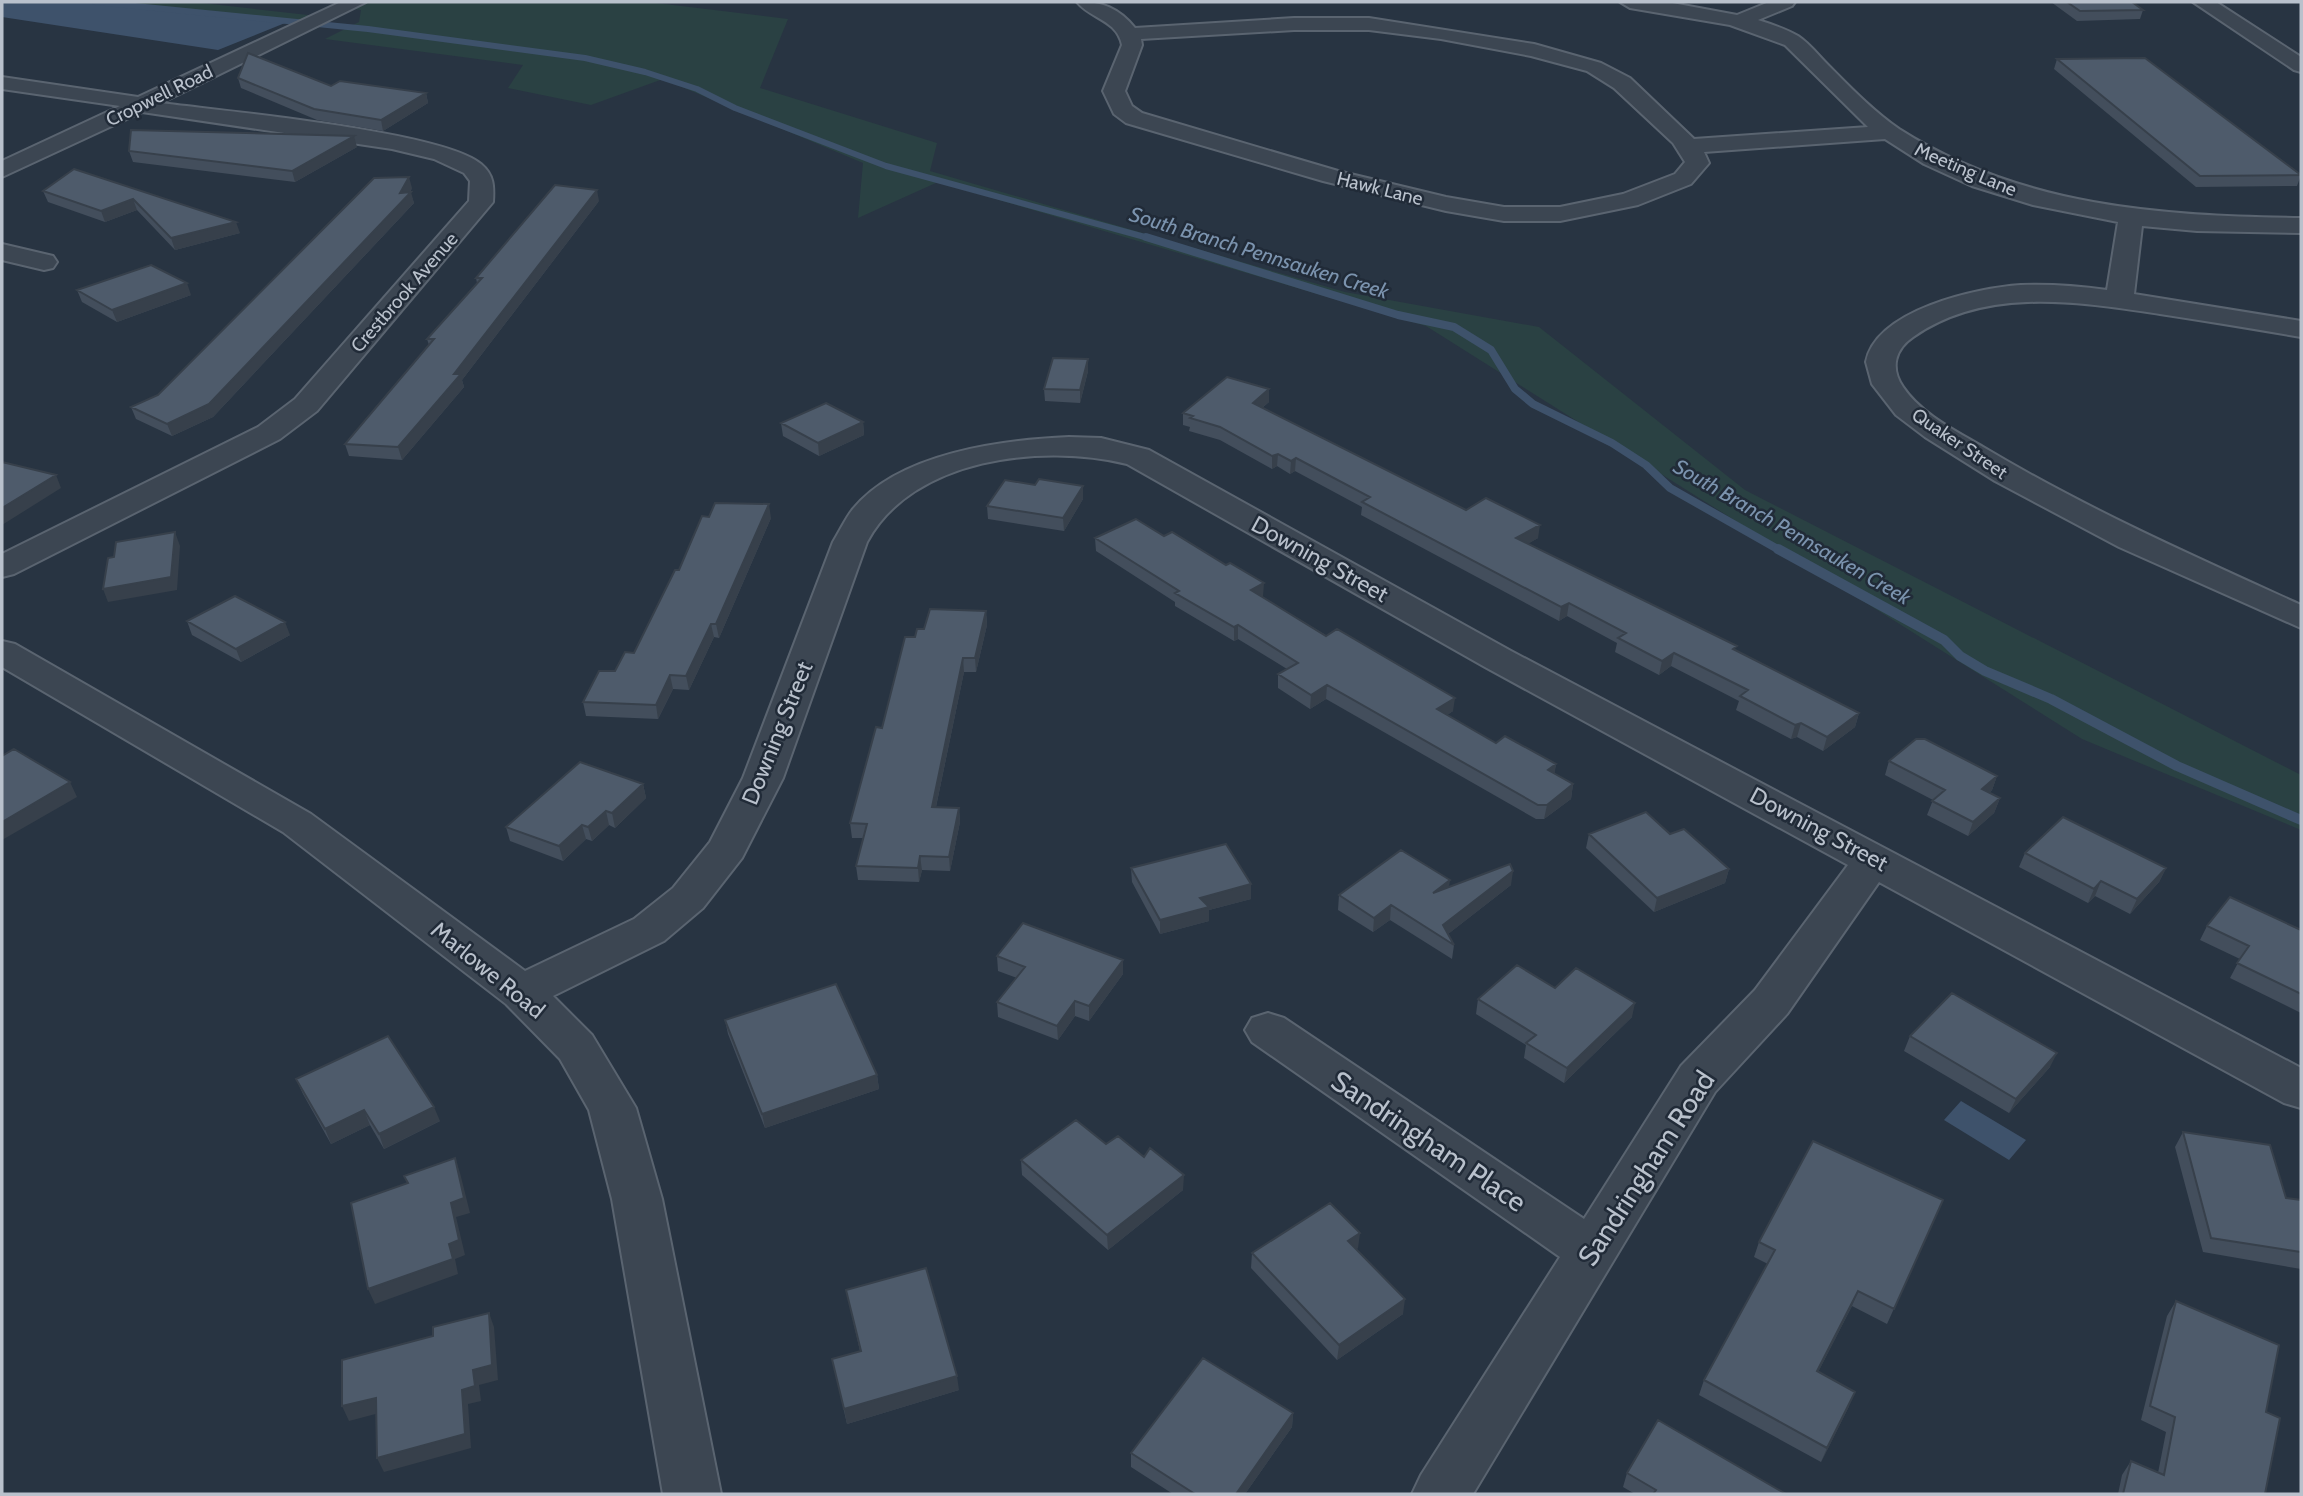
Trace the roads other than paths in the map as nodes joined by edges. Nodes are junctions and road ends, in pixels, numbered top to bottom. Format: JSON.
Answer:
{"nodes":[{"id":1,"x":356,"y":2,"type":"edge"},
{"id":2,"x":1087,"y":2,"type":"edge"},
{"id":3,"x":1630,"y":2,"type":"edge"},
{"id":4,"x":1785,"y":2,"type":"edge"},
{"id":5,"x":2203,"y":2,"type":"edge"},
{"id":6,"x":2236,"y":2,"type":"edge"},
{"id":7,"x":1739,"y":21,"type":"junction"},
{"id":8,"x":2252,"y":33,"type":"junction"},
{"id":9,"x":2283,"y":33,"type":"junction"},
{"id":10,"x":1130,"y":34,"type":"junction"},
{"id":11,"x":2301,"y":45,"type":"edge"},
{"id":12,"x":2301,"y":66,"type":"edge"},
{"id":13,"x":2,"y":83,"type":"edge"},
{"id":14,"x":139,"y":104,"type":"junction"},
{"id":15,"x":1889,"y":132,"type":"junction"},
{"id":16,"x":1688,"y":146,"type":"junction"},
{"id":17,"x":2,"y":170,"type":"edge"},
{"id":18,"x":2132,"y":215,"type":"junction"},
{"id":19,"x":2301,"y":225,"type":"edge"},
{"id":20,"x":2,"y":252,"type":"edge"},
{"id":21,"x":44,"y":262,"type":"dead end"},
{"id":22,"x":2120,"y":300,"type":"junction"},
{"id":23,"x":2301,"y":329,"type":"edge"},
{"id":24,"x":2,"y":567,"type":"edge"},
{"id":25,"x":2301,"y":618,"type":"edge"},
{"id":26,"x":11,"y":670,"type":"edge"},
{"id":27,"x":1874,"y":859,"type":"junction"},
{"id":28,"x":522,"y":992,"type":"junction"},
{"id":29,"x":1268,"y":1030,"type":"dead end"},
{"id":30,"x":2301,"y":1090,"type":"edge"},
{"id":31,"x":1591,"y":1251,"type":"junction"},
{"id":32,"x":692,"y":1494,"type":"edge"},
{"id":33,"x":1441,"y":1494,"type":"edge"}],
"edges":[{"from":1,"to":14,"type":"street","name":"Cropwell Road"},
{"from":2,"to":10,"type":"street"},
{"from":3,"to":7,"type":"street","name":"Meeting Lane"},
{"from":4,"to":7,"type":"street"},
{"from":5,"to":8,"type":"street"},
{"from":6,"to":9,"type":"street"},
{"from":7,"to":15,"type":"street","name":"Meeting Lane"},
{"from":8,"to":9,"type":"street"},
{"from":8,"to":12,"type":"street"},
{"from":9,"to":11,"type":"street"},
{"from":10,"to":16,"type":"street"},
{"from":10,"to":16,"type":"street","name":"Hawk Lane"},
{"from":13,"to":14,"type":"street"},
{"from":14,"to":17,"type":"street","name":"Cropwell Road"},
{"from":14,"to":24,"type":"street","name":"Crestbrook Avenue"},
{"from":15,"to":16,"type":"street"},
{"from":15,"to":18,"type":"street","name":"Meeting Lane"},
{"from":18,"to":19,"type":"street","name":"Meeting Lane"},
{"from":18,"to":22,"type":"street"},
{"from":20,"to":21,"type":"street"},
{"from":22,"to":23,"type":"street","name":"Quaker Street"},
{"from":22,"to":25,"type":"street","name":"Quaker Street"},
{"from":26,"to":28,"type":"street","name":"Marlowe Road"},
{"from":27,"to":28,"type":"street","name":"Downing Street"},
{"from":27,"to":30,"type":"street","name":"Downing Street"},
{"from":27,"to":31,"type":"street","name":"Sandringham Road"},
{"from":28,"to":32,"type":"street","name":"Marlowe Road"},
{"from":29,"to":31,"type":"street","name":"Sandringham Place"},
{"from":31,"to":33,"type":"street","name":"Sandringham Road"}]}
